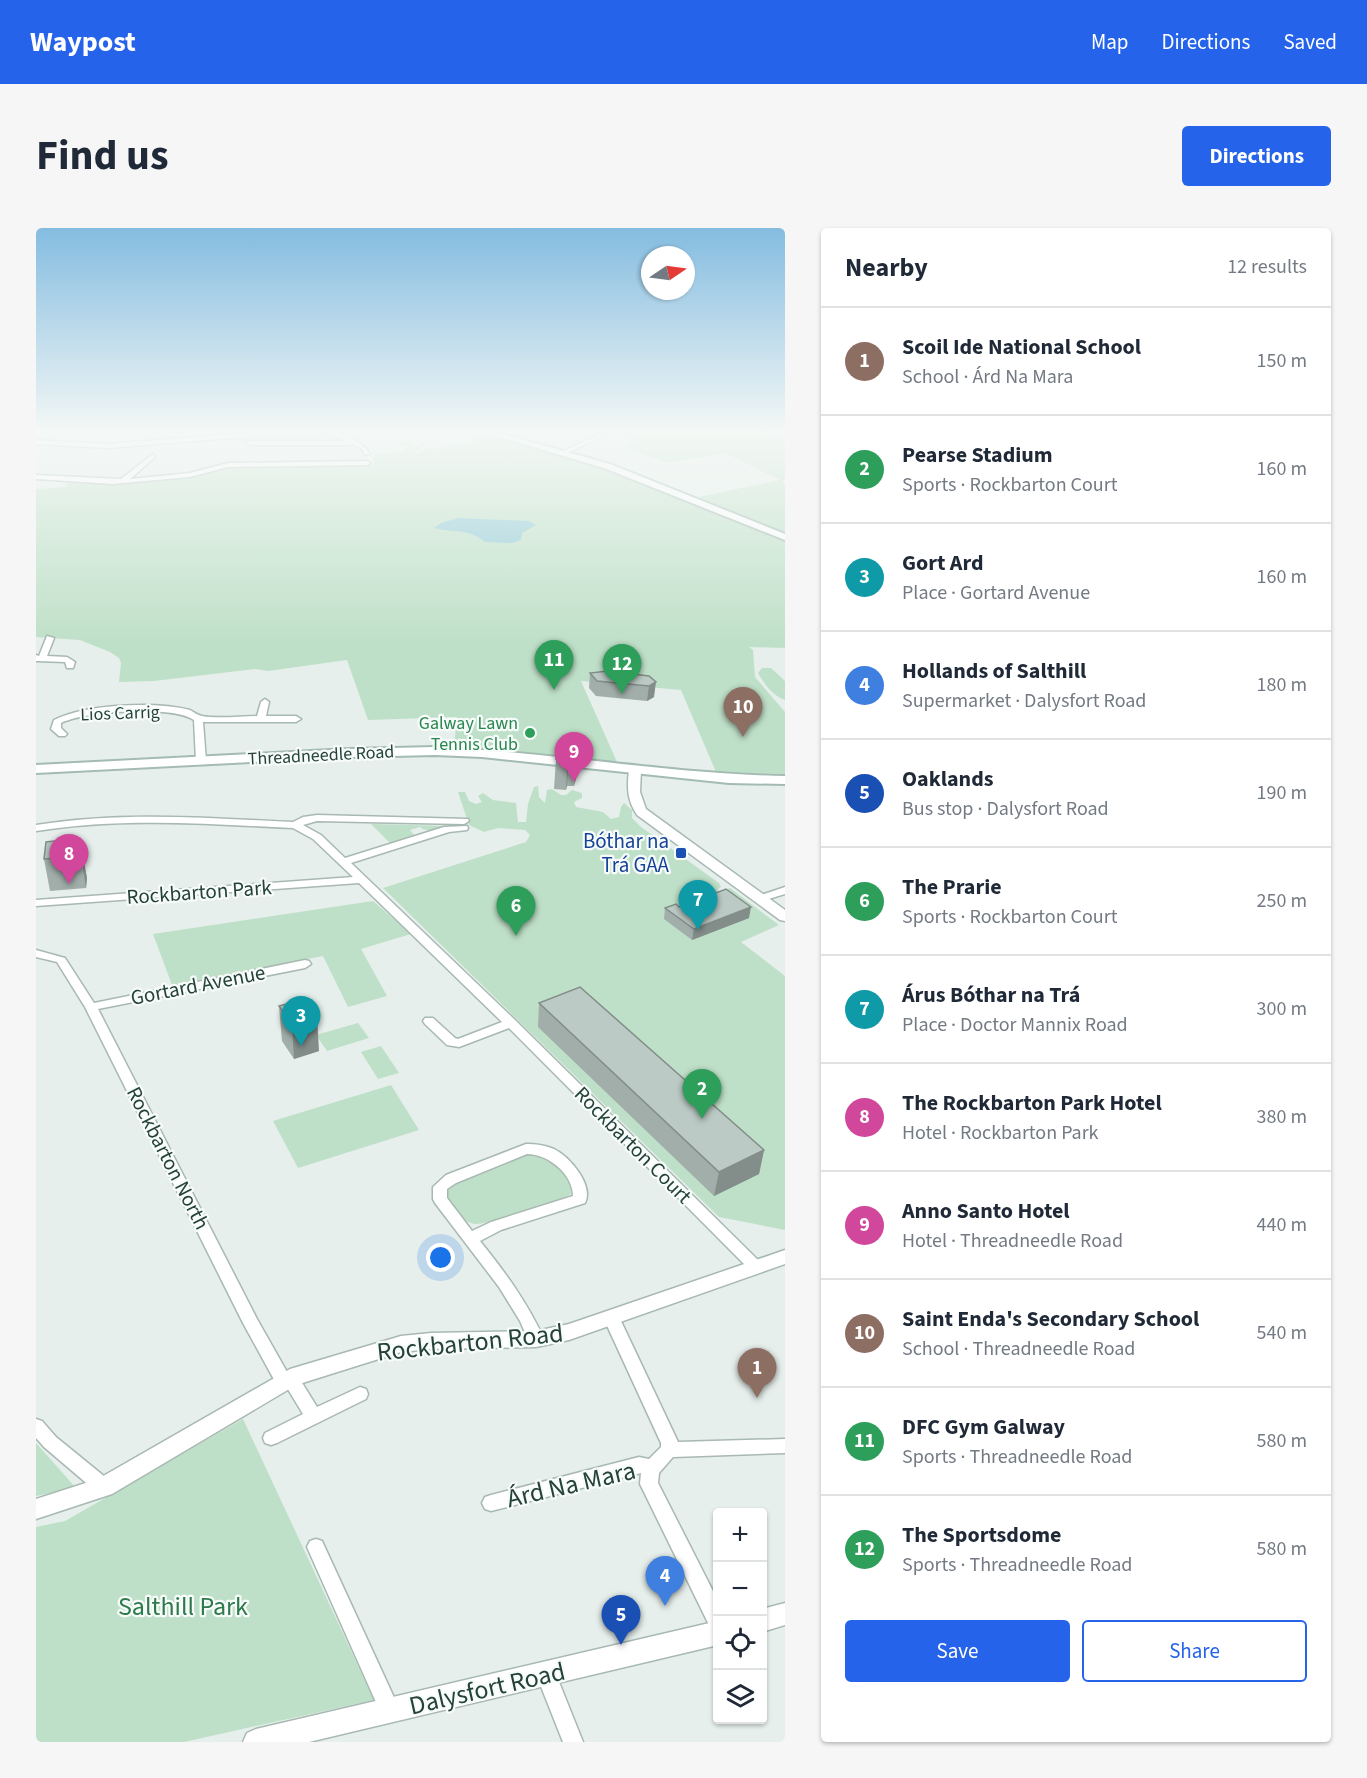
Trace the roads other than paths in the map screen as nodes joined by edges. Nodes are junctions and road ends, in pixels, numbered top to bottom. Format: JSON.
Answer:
{"nodes":[{"id":1,"x":699,"y":502,"type":"edge"},
{"id":2,"x":785,"y":537,"type":"edge"},
{"id":3,"x":50,"y":639,"type":"dead end"},
{"id":4,"x":39,"y":658,"type":"edge"},
{"id":5,"x":70,"y":666,"type":"dead end"},
{"id":6,"x":265,"y":702,"type":"dead end"},
{"id":7,"x":261,"y":718,"type":"junction"},
{"id":8,"x":198,"y":719,"type":"junction"},
{"id":9,"x":296,"y":719,"type":"dead end"},
{"id":10,"x":62,"y":734,"type":"dead end"},
{"id":11,"x":201,"y":761,"type":"junction"},
{"id":12,"x":36,"y":769,"type":"edge"},
{"id":13,"x":635,"y":770,"type":"junction"},
{"id":14,"x":785,"y":780,"type":"edge"},
{"id":15,"x":295,"y":825,"type":"junction"},
{"id":16,"x":36,"y":828,"type":"edge"},
{"id":17,"x":344,"y":862,"type":"junction"},
{"id":18,"x":362,"y":880,"type":"junction"},
{"id":19,"x":785,"y":890,"type":"edge"},
{"id":20,"x":759,"y":899,"type":"junction"},
{"id":21,"x":36,"y":903,"type":"edge"},
{"id":22,"x":785,"y":917,"type":"edge"},
{"id":23,"x":36,"y":953,"type":"edge"},
{"id":24,"x":305,"y":964,"type":"dead end"},
{"id":25,"x":91,"y":1007,"type":"junction"},
{"id":26,"x":429,"y":1021,"type":"dead end"},
{"id":27,"x":511,"y":1023,"type":"junction"},
{"id":28,"x":472,"y":1238,"type":"junction"},
{"id":29,"x":785,"y":1257,"type":"edge"},
{"id":30,"x":756,"y":1267,"type":"junction"},
{"id":31,"x":612,"y":1319,"type":"junction"},
{"id":32,"x":536,"y":1339,"type":"junction"},
{"id":33,"x":287,"y":1379,"type":"junction"},
{"id":34,"x":360,"y":1394,"type":"dead end"},
{"id":35,"x":313,"y":1416,"type":"junction"},
{"id":36,"x":36,"y":1426,"type":"edge"},
{"id":37,"x":271,"y":1438,"type":"dead end"},
{"id":38,"x":785,"y":1446,"type":"edge"},
{"id":39,"x":669,"y":1450,"type":"junction"},
{"id":40,"x":652,"y":1467,"type":"junction"},
{"id":41,"x":104,"y":1487,"type":"junction"},
{"id":42,"x":491,"y":1503,"type":"dead end"},
{"id":43,"x":36,"y":1509,"type":"edge"},
{"id":44,"x":316,"y":1547,"type":"dead end"},
{"id":45,"x":785,"y":1614,"type":"edge"},
{"id":46,"x":714,"y":1616,"type":"edge"},
{"id":47,"x":767,"y":1619,"type":"edge"},
{"id":48,"x":713,"y":1634,"type":"edge"},
{"id":49,"x":546,"y":1674,"type":"junction"},
{"id":50,"x":390,"y":1711,"type":"junction"},
{"id":51,"x":256,"y":1742,"type":"edge"},
{"id":52,"x":573,"y":1742,"type":"edge"}],
"edges":[{"from":1,"to":2,"type":"main road"},
{"from":3,"to":4,"type":"street"},
{"from":4,"to":5,"type":"street"},
{"from":6,"to":7,"type":"street"},
{"from":7,"to":8,"type":"street","name":"Lios Carrig"},
{"from":7,"to":9,"type":"street","name":"Lios Carrig"},
{"from":8,"to":10,"type":"street","name":"Lios Carrig"},
{"from":8,"to":11,"type":"street"},
{"from":11,"to":12,"type":"main road","name":"Threadneedle Road"},
{"from":11,"to":13,"type":"main road","name":"Threadneedle Road"},
{"from":13,"to":14,"type":"main road","name":"Threadneedle Road"},
{"from":13,"to":20,"type":"street"},
{"from":15,"to":16,"type":"street"},
{"from":15,"to":17,"type":"street"},
{"from":15,"to":17,"type":"street"},
{"from":17,"to":18,"type":"street"},
{"from":18,"to":21,"type":"street","name":"Rockbarton Park"},
{"from":18,"to":27,"type":"street","name":"Rockbarton Court"},
{"from":19,"to":20,"type":"street"},
{"from":20,"to":22,"type":"street"},
{"from":23,"to":25,"type":"street","name":"Rockbarton North"},
{"from":24,"to":25,"type":"street","name":"Gortard Avenue"},
{"from":25,"to":33,"type":"street","name":"Rockbarton North"},
{"from":26,"to":27,"type":"street"},
{"from":27,"to":30,"type":"street","name":"Rockbarton Court"},
{"from":28,"to":28,"type":"street"},
{"from":28,"to":32,"type":"street"},
{"from":29,"to":30,"type":"street","name":"Rockbarton Road"},
{"from":30,"to":31,"type":"street","name":"Rockbarton Road"},
{"from":31,"to":32,"type":"street","name":"Rockbarton Road"},
{"from":31,"to":39,"type":"street"},
{"from":32,"to":33,"type":"street","name":"Rockbarton Road"},
{"from":33,"to":35,"type":"street","name":"Rockbarton North"},
{"from":33,"to":41,"type":"street","name":"Rockbarton Road"},
{"from":34,"to":35,"type":"street"},
{"from":35,"to":37,"type":"street"},
{"from":36,"to":41,"type":"street"},
{"from":38,"to":39,"type":"street"},
{"from":39,"to":40,"type":"street","name":"Árd Na Mara"},
{"from":40,"to":42,"type":"street","name":"Árd Na Mara"},
{"from":40,"to":46,"type":"street","name":"Árd Na Mara"},
{"from":41,"to":43,"type":"street","name":"Rockbarton Road"},
{"from":44,"to":50,"type":"street"},
{"from":45,"to":47,"type":"street"},
{"from":48,"to":49,"type":"street","name":"Dalysfort Road"},
{"from":49,"to":50,"type":"street","name":"Dalysfort Road"},
{"from":49,"to":52,"type":"street"},
{"from":50,"to":51,"type":"street","name":"Dalysfort Road"}]}
